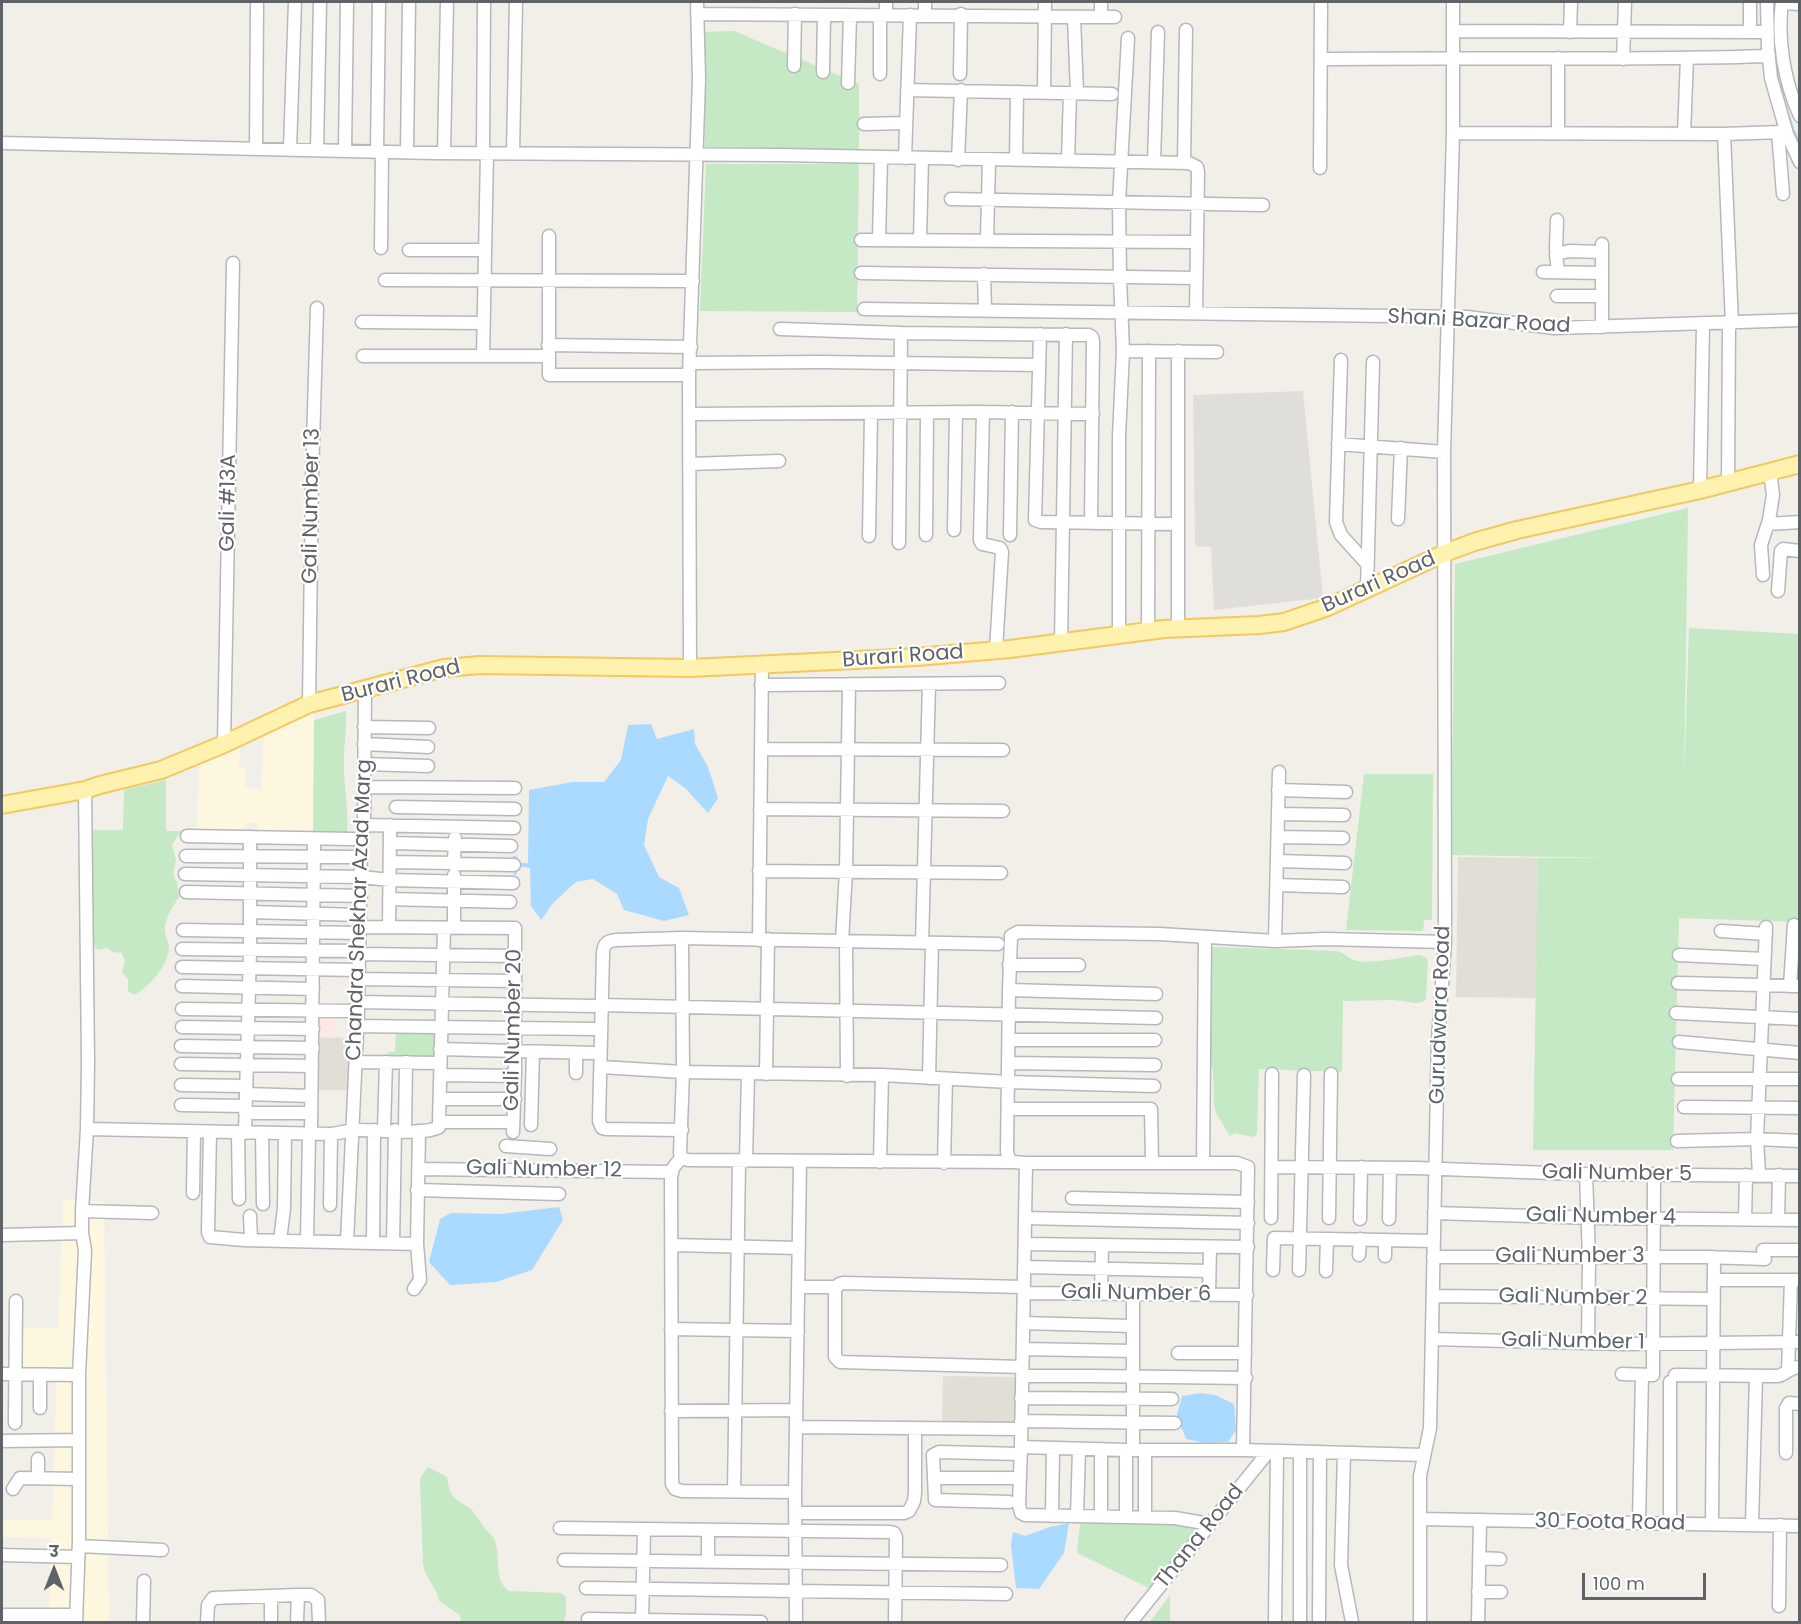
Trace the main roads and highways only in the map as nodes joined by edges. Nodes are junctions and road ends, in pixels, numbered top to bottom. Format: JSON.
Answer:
{"nodes":[{"id":1,"x":1800,"y":464,"type":"edge"},
{"id":2,"x":2,"y":805,"type":"edge"}],
"edges":[{"from":1,"to":2,"type":"main road","name":"Burari Road"}]}
